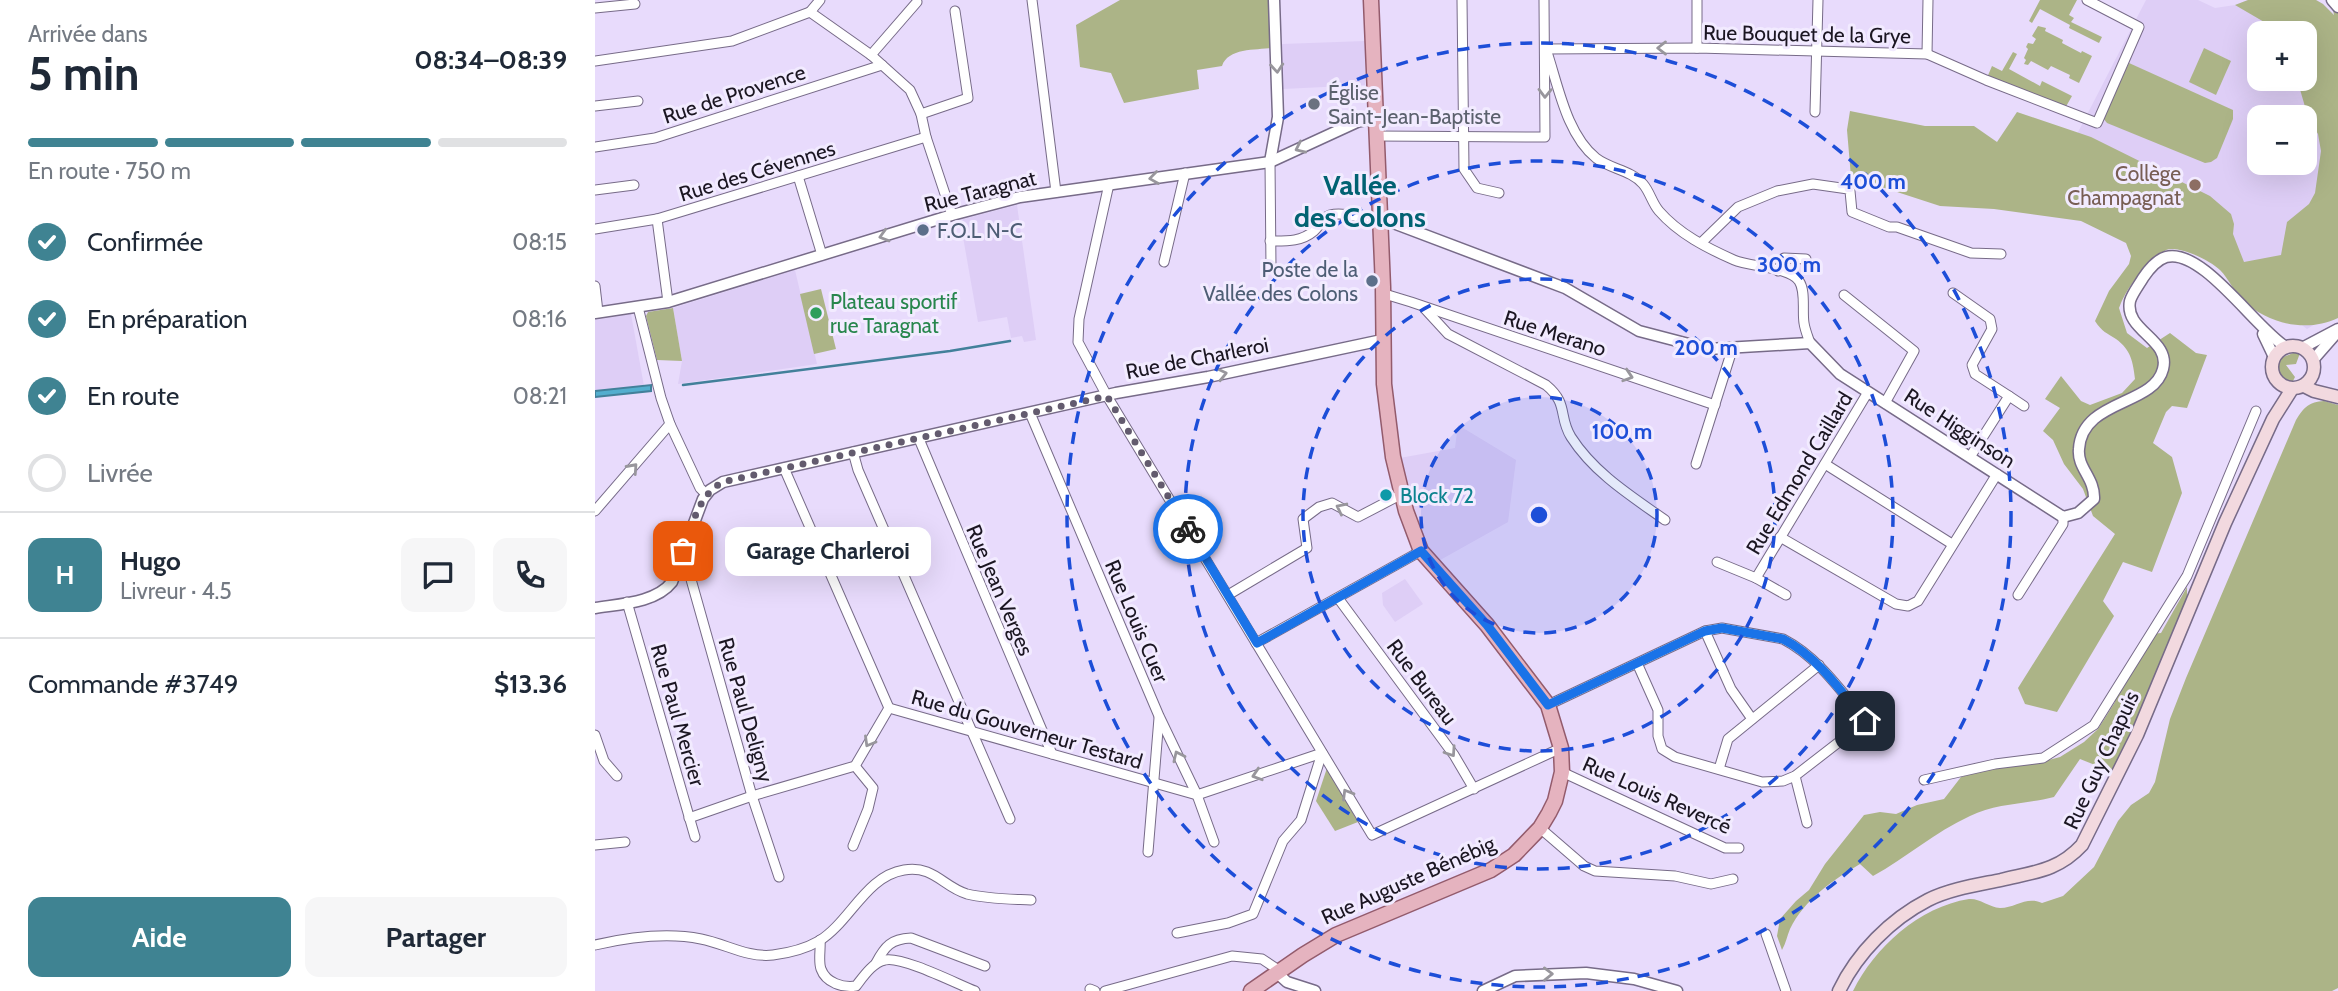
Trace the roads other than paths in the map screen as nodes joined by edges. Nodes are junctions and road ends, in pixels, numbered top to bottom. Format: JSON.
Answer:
{"nodes":[{"id":1,"x":820,"y":0,"type":"edge"},
{"id":2,"x":1032,"y":0,"type":"edge"},
{"id":3,"x":1275,"y":0,"type":"edge"},
{"id":4,"x":1371,"y":0,"type":"edge"},
{"id":5,"x":1462,"y":0,"type":"edge"},
{"id":6,"x":1544,"y":0,"type":"edge"},
{"id":7,"x":1697,"y":0,"type":"edge"},
{"id":8,"x":1818,"y":0,"type":"edge"},
{"id":9,"x":1927,"y":0,"type":"edge"},
{"id":10,"x":2087,"y":0,"type":"edge"},
{"id":11,"x":2332,"y":0,"type":"edge"},
{"id":12,"x":917,"y":2,"type":"dead end"},
{"id":13,"x":635,"y":4,"type":"dead end"},
{"id":14,"x":2338,"y":7,"type":"edge"},
{"id":15,"x":595,"y":8,"type":"edge"},
{"id":16,"x":955,"y":11,"type":"dead end"},
{"id":17,"x":810,"y":12,"type":"junction"},
{"id":18,"x":1697,"y":48,"type":"junction"},
{"id":19,"x":1546,"y":49,"type":"junction"},
{"id":20,"x":1817,"y":51,"type":"junction"},
{"id":21,"x":1927,"y":54,"type":"junction"},
{"id":22,"x":871,"y":55,"type":"junction"},
{"id":23,"x":595,"y":61,"type":"edge"},
{"id":24,"x":882,"y":65,"type":"junction"},
{"id":25,"x":639,"y":101,"type":"dead end"},
{"id":26,"x":595,"y":106,"type":"edge"},
{"id":27,"x":1815,"y":112,"type":"dead end"},
{"id":28,"x":921,"y":114,"type":"junction"},
{"id":29,"x":1376,"y":118,"type":"junction"},
{"id":30,"x":1376,"y":136,"type":"junction"},
{"id":31,"x":1465,"y":136,"type":"junction"},
{"id":32,"x":926,"y":138,"type":"junction"},
{"id":33,"x":595,"y":147,"type":"edge"},
{"id":34,"x":1270,"y":162,"type":"junction"},
{"id":35,"x":1185,"y":173,"type":"junction"},
{"id":36,"x":798,"y":176,"type":"junction"},
{"id":37,"x":1109,"y":184,"type":"junction"},
{"id":38,"x":634,"y":185,"type":"dead end"},
{"id":39,"x":595,"y":190,"type":"edge"},
{"id":40,"x":1056,"y":192,"type":"junction"},
{"id":41,"x":1499,"y":193,"type":"dead end"},
{"id":42,"x":952,"y":215,"type":"junction"},
{"id":43,"x":657,"y":219,"type":"junction"},
{"id":44,"x":1380,"y":221,"type":"junction"},
{"id":45,"x":595,"y":229,"type":"edge"},
{"id":46,"x":1271,"y":241,"type":"junction"},
{"id":47,"x":1700,"y":243,"type":"junction"},
{"id":48,"x":2001,"y":254,"type":"dead end"},
{"id":49,"x":822,"y":255,"type":"junction"},
{"id":50,"x":1806,"y":259,"type":"dead end"},
{"id":51,"x":1164,"y":262,"type":"dead end"},
{"id":52,"x":1271,"y":268,"type":"dead end"},
{"id":53,"x":1778,"y":271,"type":"junction"},
{"id":54,"x":595,"y":286,"type":"edge"},
{"id":55,"x":1953,"y":293,"type":"dead end"},
{"id":56,"x":1844,"y":295,"type":"dead end"},
{"id":57,"x":1383,"y":296,"type":"junction"},
{"id":58,"x":668,"y":302,"type":"junction"},
{"id":59,"x":638,"y":307,"type":"junction"},
{"id":60,"x":1424,"y":308,"type":"junction"},
{"id":61,"x":597,"y":313,"type":"edge"},
{"id":62,"x":2258,"y":325,"type":"junction"},
{"id":63,"x":2338,"y":330,"type":"edge"},
{"id":64,"x":1382,"y":340,"type":"junction"},
{"id":65,"x":1810,"y":343,"type":"junction"},
{"id":66,"x":1733,"y":347,"type":"junction"},
{"id":67,"x":2286,"y":347,"type":"junction"},
{"id":68,"x":2302,"y":348,"type":"junction"},
{"id":69,"x":2274,"y":357,"type":"junction"},
{"id":70,"x":2313,"y":367,"type":"junction"},
{"id":71,"x":2278,"y":382,"type":"junction"},
{"id":72,"x":2298,"y":387,"type":"junction"},
{"id":73,"x":1868,"y":393,"type":"junction"},
{"id":74,"x":1107,"y":396,"type":"junction"},
{"id":75,"x":2009,"y":396,"type":"junction"},
{"id":76,"x":2338,"y":396,"type":"edge"},
{"id":77,"x":1885,"y":402,"type":"junction"},
{"id":78,"x":1715,"y":405,"type":"junction"},
{"id":79,"x":2024,"y":406,"type":"dead end"},
{"id":80,"x":2256,"y":411,"type":"dead end"},
{"id":81,"x":1030,"y":413,"type":"junction"},
{"id":82,"x":2273,"y":419,"type":"junction"},
{"id":83,"x":670,"y":424,"type":"junction"},
{"id":84,"x":919,"y":439,"type":"junction"},
{"id":85,"x":853,"y":452,"type":"junction"},
{"id":86,"x":1970,"y":457,"type":"junction"},
{"id":87,"x":1696,"y":464,"type":"dead end"},
{"id":88,"x":1825,"y":464,"type":"junction"},
{"id":89,"x":783,"y":468,"type":"junction"},
{"id":90,"x":1997,"y":474,"type":"junction"},
{"id":91,"x":706,"y":494,"type":"junction"},
{"id":92,"x":1402,"y":494,"type":"junction"},
{"id":93,"x":595,"y":511,"type":"edge"},
{"id":94,"x":2063,"y":517,"type":"junction"},
{"id":95,"x":2212,"y":517,"type":"junction"},
{"id":96,"x":1665,"y":520,"type":"dead end"},
{"id":97,"x":2225,"y":523,"type":"junction"},
{"id":98,"x":1780,"y":537,"type":"junction"},
{"id":99,"x":1952,"y":544,"type":"junction"},
{"id":100,"x":683,"y":551,"type":"junction"},
{"id":101,"x":1421,"y":551,"type":"junction"},
{"id":102,"x":1717,"y":562,"type":"dead end"},
{"id":103,"x":1756,"y":578,"type":"junction"},
{"id":104,"x":1786,"y":595,"type":"dead end"},
{"id":105,"x":2018,"y":595,"type":"dead end"},
{"id":106,"x":1228,"y":596,"type":"junction"},
{"id":107,"x":1338,"y":598,"type":"junction"},
{"id":108,"x":627,"y":602,"type":"junction"},
{"id":109,"x":595,"y":608,"type":"edge"},
{"id":110,"x":1705,"y":631,"type":"junction"},
{"id":111,"x":1257,"y":643,"type":"junction"},
{"id":112,"x":1637,"y":663,"type":"junction"},
{"id":113,"x":1819,"y":665,"type":"junction"},
{"id":114,"x":1548,"y":705,"type":"junction"},
{"id":115,"x":889,"y":708,"type":"junction"},
{"id":116,"x":1159,"y":716,"type":"junction"},
{"id":117,"x":1752,"y":719,"type":"junction"},
{"id":118,"x":973,"y":731,"type":"junction"},
{"id":119,"x":595,"y":735,"type":"edge"},
{"id":120,"x":1561,"y":748,"type":"junction"},
{"id":121,"x":1322,"y":753,"type":"junction"},
{"id":122,"x":1052,"y":754,"type":"junction"},
{"id":123,"x":855,"y":766,"type":"junction"},
{"id":124,"x":1719,"y":769,"type":"junction"},
{"id":125,"x":1562,"y":772,"type":"junction"},
{"id":126,"x":617,"y":776,"type":"dead end"},
{"id":127,"x":1795,"y":776,"type":"junction"},
{"id":128,"x":1924,"y":780,"type":"dead end"},
{"id":129,"x":1152,"y":784,"type":"junction"},
{"id":130,"x":1474,"y":789,"type":"junction"},
{"id":131,"x":1197,"y":795,"type":"junction"},
{"id":132,"x":752,"y":796,"type":"junction"},
{"id":133,"x":689,"y":818,"type":"junction"},
{"id":134,"x":1010,"y":819,"type":"dead end"},
{"id":135,"x":1807,"y":823,"type":"dead end"},
{"id":136,"x":1540,"y":828,"type":"junction"},
{"id":137,"x":695,"y":837,"type":"dead end"},
{"id":138,"x":625,"y":842,"type":"dead end"},
{"id":139,"x":1214,"y":842,"type":"dead end"},
{"id":140,"x":595,"y":845,"type":"edge"},
{"id":141,"x":853,"y":846,"type":"dead end"},
{"id":142,"x":1739,"y":848,"type":"dead end"},
{"id":143,"x":1148,"y":852,"type":"dead end"},
{"id":144,"x":779,"y":877,"type":"dead end"},
{"id":145,"x":1733,"y":879,"type":"dead end"},
{"id":146,"x":1031,"y":900,"type":"dead end"},
{"id":147,"x":1177,"y":933,"type":"dead end"},
{"id":148,"x":1766,"y":934,"type":"dead end"},
{"id":149,"x":820,"y":940,"type":"junction"},
{"id":150,"x":595,"y":945,"type":"edge"},
{"id":151,"x":875,"y":965,"type":"junction"},
{"id":152,"x":985,"y":966,"type":"dead end"},
{"id":153,"x":1279,"y":972,"type":"junction"},
{"id":154,"x":975,"y":991,"type":"edge"},
{"id":155,"x":1105,"y":991,"type":"edge"},
{"id":156,"x":1251,"y":991,"type":"edge"},
{"id":157,"x":1315,"y":991,"type":"edge"},
{"id":158,"x":1483,"y":991,"type":"edge"},
{"id":159,"x":1677,"y":991,"type":"edge"},
{"id":160,"x":1786,"y":991,"type":"edge"},
{"id":161,"x":1839,"y":991,"type":"edge"}],
"edges":[{"from":1,"to":17,"type":"street"},
{"from":2,"to":40,"type":"street"},
{"from":3,"to":34,"type":"street","one_way":true},
{"from":4,"to":29,"type":"main road","name":"Rue Auguste Bénébig"},
{"from":5,"to":31,"type":"street"},
{"from":6,"to":19,"type":"street"},
{"from":7,"to":18,"type":"street"},
{"from":8,"to":20,"type":"street"},
{"from":9,"to":21,"type":"street"},
{"from":10,"to":21,"type":"street","name":"Rue Bouquet de la Grye"},
{"from":11,"to":14,"type":"street"},
{"from":12,"to":22,"type":"street"},
{"from":13,"to":15,"type":"street"},
{"from":16,"to":28,"type":"street"},
{"from":17,"to":22,"type":"street"},
{"from":17,"to":23,"type":"street"},
{"from":18,"to":19,"type":"street","name":"Rue Bouquet de la Grye","one_way":true},
{"from":18,"to":20,"type":"street","name":"Rue Bouquet de la Grye"},
{"from":19,"to":31,"type":"street","one_way":true},
{"from":19,"to":47,"type":"street"},
{"from":20,"to":21,"type":"street","name":"Rue Bouquet de la Grye"},
{"from":20,"to":27,"type":"street"},
{"from":22,"to":24,"type":"street"},
{"from":24,"to":28,"type":"street"},
{"from":24,"to":33,"type":"street","name":"Rue de Provence"},
{"from":25,"to":26,"type":"street"},
{"from":28,"to":32,"type":"street"},
{"from":29,"to":30,"type":"main road","name":"Rue Auguste Bénébig"},
{"from":29,"to":34,"type":"street","name":"Rue Taragnat","one_way":true},
{"from":30,"to":31,"type":"street"},
{"from":30,"to":44,"type":"main road","name":"Rue Auguste Bénébig"},
{"from":31,"to":41,"type":"street"},
{"from":32,"to":36,"type":"street","name":"Rue des Cévennes"},
{"from":32,"to":42,"type":"street"},
{"from":34,"to":35,"type":"street","name":"Rue Taragnat"},
{"from":34,"to":46,"type":"street"},
{"from":35,"to":37,"type":"street","name":"Rue Taragnat","one_way":true},
{"from":35,"to":51,"type":"street"},
{"from":36,"to":43,"type":"street","name":"Rue des Cévennes"},
{"from":36,"to":49,"type":"street"},
{"from":37,"to":40,"type":"street","name":"Rue Taragnat"},
{"from":37,"to":74,"type":"street"},
{"from":38,"to":39,"type":"street"},
{"from":40,"to":42,"type":"street","name":"Rue Taragnat"},
{"from":42,"to":49,"type":"street","name":"Rue Taragnat","one_way":true},
{"from":43,"to":45,"type":"street","name":"Rue des Cévennes"},
{"from":43,"to":58,"type":"street"},
{"from":44,"to":46,"type":"street"},
{"from":44,"to":57,"type":"main road","name":"Rue Auguste Bénébig"},
{"from":44,"to":66,"type":"street"},
{"from":46,"to":52,"type":"street"},
{"from":47,"to":48,"type":"street"},
{"from":47,"to":53,"type":"street"},
{"from":49,"to":58,"type":"street","name":"Rue Taragnat"},
{"from":50,"to":53,"type":"street"},
{"from":53,"to":65,"type":"street"},
{"from":54,"to":61,"type":"street"},
{"from":55,"to":75,"type":"street"},
{"from":56,"to":77,"type":"street"},
{"from":57,"to":60,"type":"street","name":"Rue Merano"},
{"from":57,"to":64,"type":"main road","name":"Rue Auguste Bénébig"},
{"from":58,"to":59,"type":"street","name":"Rue Taragnat"},
{"from":59,"to":61,"type":"street","name":"Rue Taragnat"},
{"from":59,"to":83,"type":"street"},
{"from":60,"to":78,"type":"street","name":"Rue Merano","one_way":true},
{"from":60,"to":96,"type":"street"},
{"from":62,"to":67,"type":"street"},
{"from":62,"to":69,"type":"street"},
{"from":62,"to":94,"type":"street"},
{"from":63,"to":68,"type":"street"},
{"from":63,"to":70,"type":"street"},
{"from":74,"to":64,"type":"street","name":"Rue de Charleroi","one_way":true},
{"from":64,"to":92,"type":"main road","name":"Rue Auguste Bénébig"},
{"from":65,"to":66,"type":"street"},
{"from":65,"to":73,"type":"street","name":"Rue Higginson"},
{"from":66,"to":78,"type":"street"},
{"from":67,"to":68,"type":"main road"},
{"from":67,"to":69,"type":"main road"},
{"from":68,"to":70,"type":"main road"},
{"from":69,"to":71,"type":"main road"},
{"from":70,"to":72,"type":"main road"},
{"from":70,"to":76,"type":"main road"},
{"from":71,"to":72,"type":"main road"},
{"from":71,"to":82,"type":"main road","name":"Rue Guy Chapuis"},
{"from":72,"to":76,"type":"main road"},
{"from":72,"to":82,"type":"main road","name":"Rue Guy Chapuis"},
{"from":73,"to":77,"type":"street","name":"Rue Higginson"},
{"from":73,"to":88,"type":"street","name":"Rue Edmond Caillard"},
{"from":74,"to":81,"type":"street","name":"Rue de Charleroi"},
{"from":74,"to":106,"type":"street"},
{"from":75,"to":79,"type":"street"},
{"from":75,"to":86,"type":"street"},
{"from":77,"to":86,"type":"street","name":"Rue Higginson"},
{"from":78,"to":87,"type":"street"},
{"from":80,"to":95,"type":"street"},
{"from":81,"to":84,"type":"street","name":"Rue de Charleroi"},
{"from":81,"to":116,"type":"street","name":"Rue Louis Cuer"},
{"from":82,"to":97,"type":"main road","name":"Rue Guy Chapuis"},
{"from":83,"to":91,"type":"street"},
{"from":93,"to":83,"type":"street","one_way":true},
{"from":84,"to":85,"type":"street","name":"Rue de Charleroi"},
{"from":84,"to":122,"type":"street","name":"Rue Jean Verges"},
{"from":85,"to":89,"type":"street","name":"Rue de Charleroi"},
{"from":85,"to":118,"type":"street"},
{"from":86,"to":90,"type":"street","name":"Rue Higginson"},
{"from":88,"to":98,"type":"street","name":"Rue Edmond Caillard"},
{"from":88,"to":99,"type":"street"},
{"from":89,"to":91,"type":"street","name":"Rue de Charleroi"},
{"from":89,"to":115,"type":"street"},
{"from":90,"to":94,"type":"street","name":"Rue Higginson"},
{"from":90,"to":99,"type":"street"},
{"from":91,"to":100,"type":"street"},
{"from":92,"to":101,"type":"main road","name":"Rue Auguste Bénébig"},
{"from":92,"to":106,"type":"street","one_way":true},
{"from":94,"to":105,"type":"street"},
{"from":95,"to":97,"type":"street"},
{"from":95,"to":128,"type":"street"},
{"from":97,"to":161,"type":"main road","name":"Rue Guy Chapuis"},
{"from":98,"to":99,"type":"street"},
{"from":98,"to":103,"type":"street","name":"Rue Edmond Caillard"},
{"from":100,"to":108,"type":"street"},
{"from":100,"to":132,"type":"street","name":"Rue Paul Deligny"},
{"from":101,"to":107,"type":"street"},
{"from":101,"to":114,"type":"main road","name":"Rue Auguste Bénébig"},
{"from":102,"to":103,"type":"street"},
{"from":103,"to":104,"type":"street","name":"Rue Edmond Caillard"},
{"from":106,"to":111,"type":"street"},
{"from":107,"to":111,"type":"street"},
{"from":107,"to":130,"type":"street","name":"Rue Bureau","one_way":true},
{"from":108,"to":109,"type":"street"},
{"from":108,"to":133,"type":"street","name":"Rue Paul Mercier"},
{"from":110,"to":112,"type":"street"},
{"from":110,"to":113,"type":"street"},
{"from":110,"to":117,"type":"street"},
{"from":111,"to":121,"type":"street"},
{"from":112,"to":114,"type":"street"},
{"from":112,"to":124,"type":"street"},
{"from":113,"to":117,"type":"street"},
{"from":113,"to":127,"type":"street"},
{"from":114,"to":120,"type":"main road","name":"Rue Auguste Bénébig"},
{"from":115,"to":118,"type":"street","name":"Rue du Gouverneur Testard"},
{"from":115,"to":123,"type":"street","name":"Rue du Gouverneur Testard","one_way":true},
{"from":116,"to":129,"type":"street"},
{"from":131,"to":116,"type":"street","name":"Rue Louis Cuer","one_way":true},
{"from":117,"to":124,"type":"street"},
{"from":118,"to":122,"type":"street","name":"Rue du Gouverneur Testard"},
{"from":118,"to":134,"type":"street"},
{"from":119,"to":126,"type":"street"},
{"from":120,"to":125,"type":"main road","name":"Rue Auguste Bénébig"},
{"from":120,"to":130,"type":"street"},
{"from":130,"to":121,"type":"street","one_way":true},
{"from":121,"to":131,"type":"street","one_way":true},
{"from":121,"to":147,"type":"street"},
{"from":122,"to":129,"type":"street","name":"Rue du Gouverneur Testard"},
{"from":123,"to":132,"type":"street"},
{"from":123,"to":141,"type":"street"},
{"from":124,"to":127,"type":"street"},
{"from":125,"to":136,"type":"main road","name":"Rue Auguste Bénébig"},
{"from":125,"to":142,"type":"street","name":"Rue Louis Revercé"},
{"from":127,"to":135,"type":"street"},
{"from":129,"to":131,"type":"street","name":"Rue du Gouverneur Testard"},
{"from":129,"to":143,"type":"street"},
{"from":131,"to":139,"type":"street","name":"Rue Louis Cuer"},
{"from":132,"to":133,"type":"street"},
{"from":132,"to":144,"type":"street","name":"Rue Paul Deligny"},
{"from":133,"to":137,"type":"street","name":"Rue Paul Mercier"},
{"from":136,"to":145,"type":"street"},
{"from":136,"to":153,"type":"main road","name":"Rue Auguste Bénébig"},
{"from":138,"to":140,"type":"street"},
{"from":146,"to":149,"type":"street"},
{"from":148,"to":160,"type":"street"},
{"from":149,"to":150,"type":"street"},
{"from":149,"to":151,"type":"street"},
{"from":151,"to":152,"type":"street"},
{"from":151,"to":154,"type":"street"},
{"from":153,"to":155,"type":"street"},
{"from":153,"to":156,"type":"main road","name":"Rue Auguste Bénébig"},
{"from":153,"to":157,"type":"street"},
{"from":158,"to":159,"type":"street","one_way":true}]}
